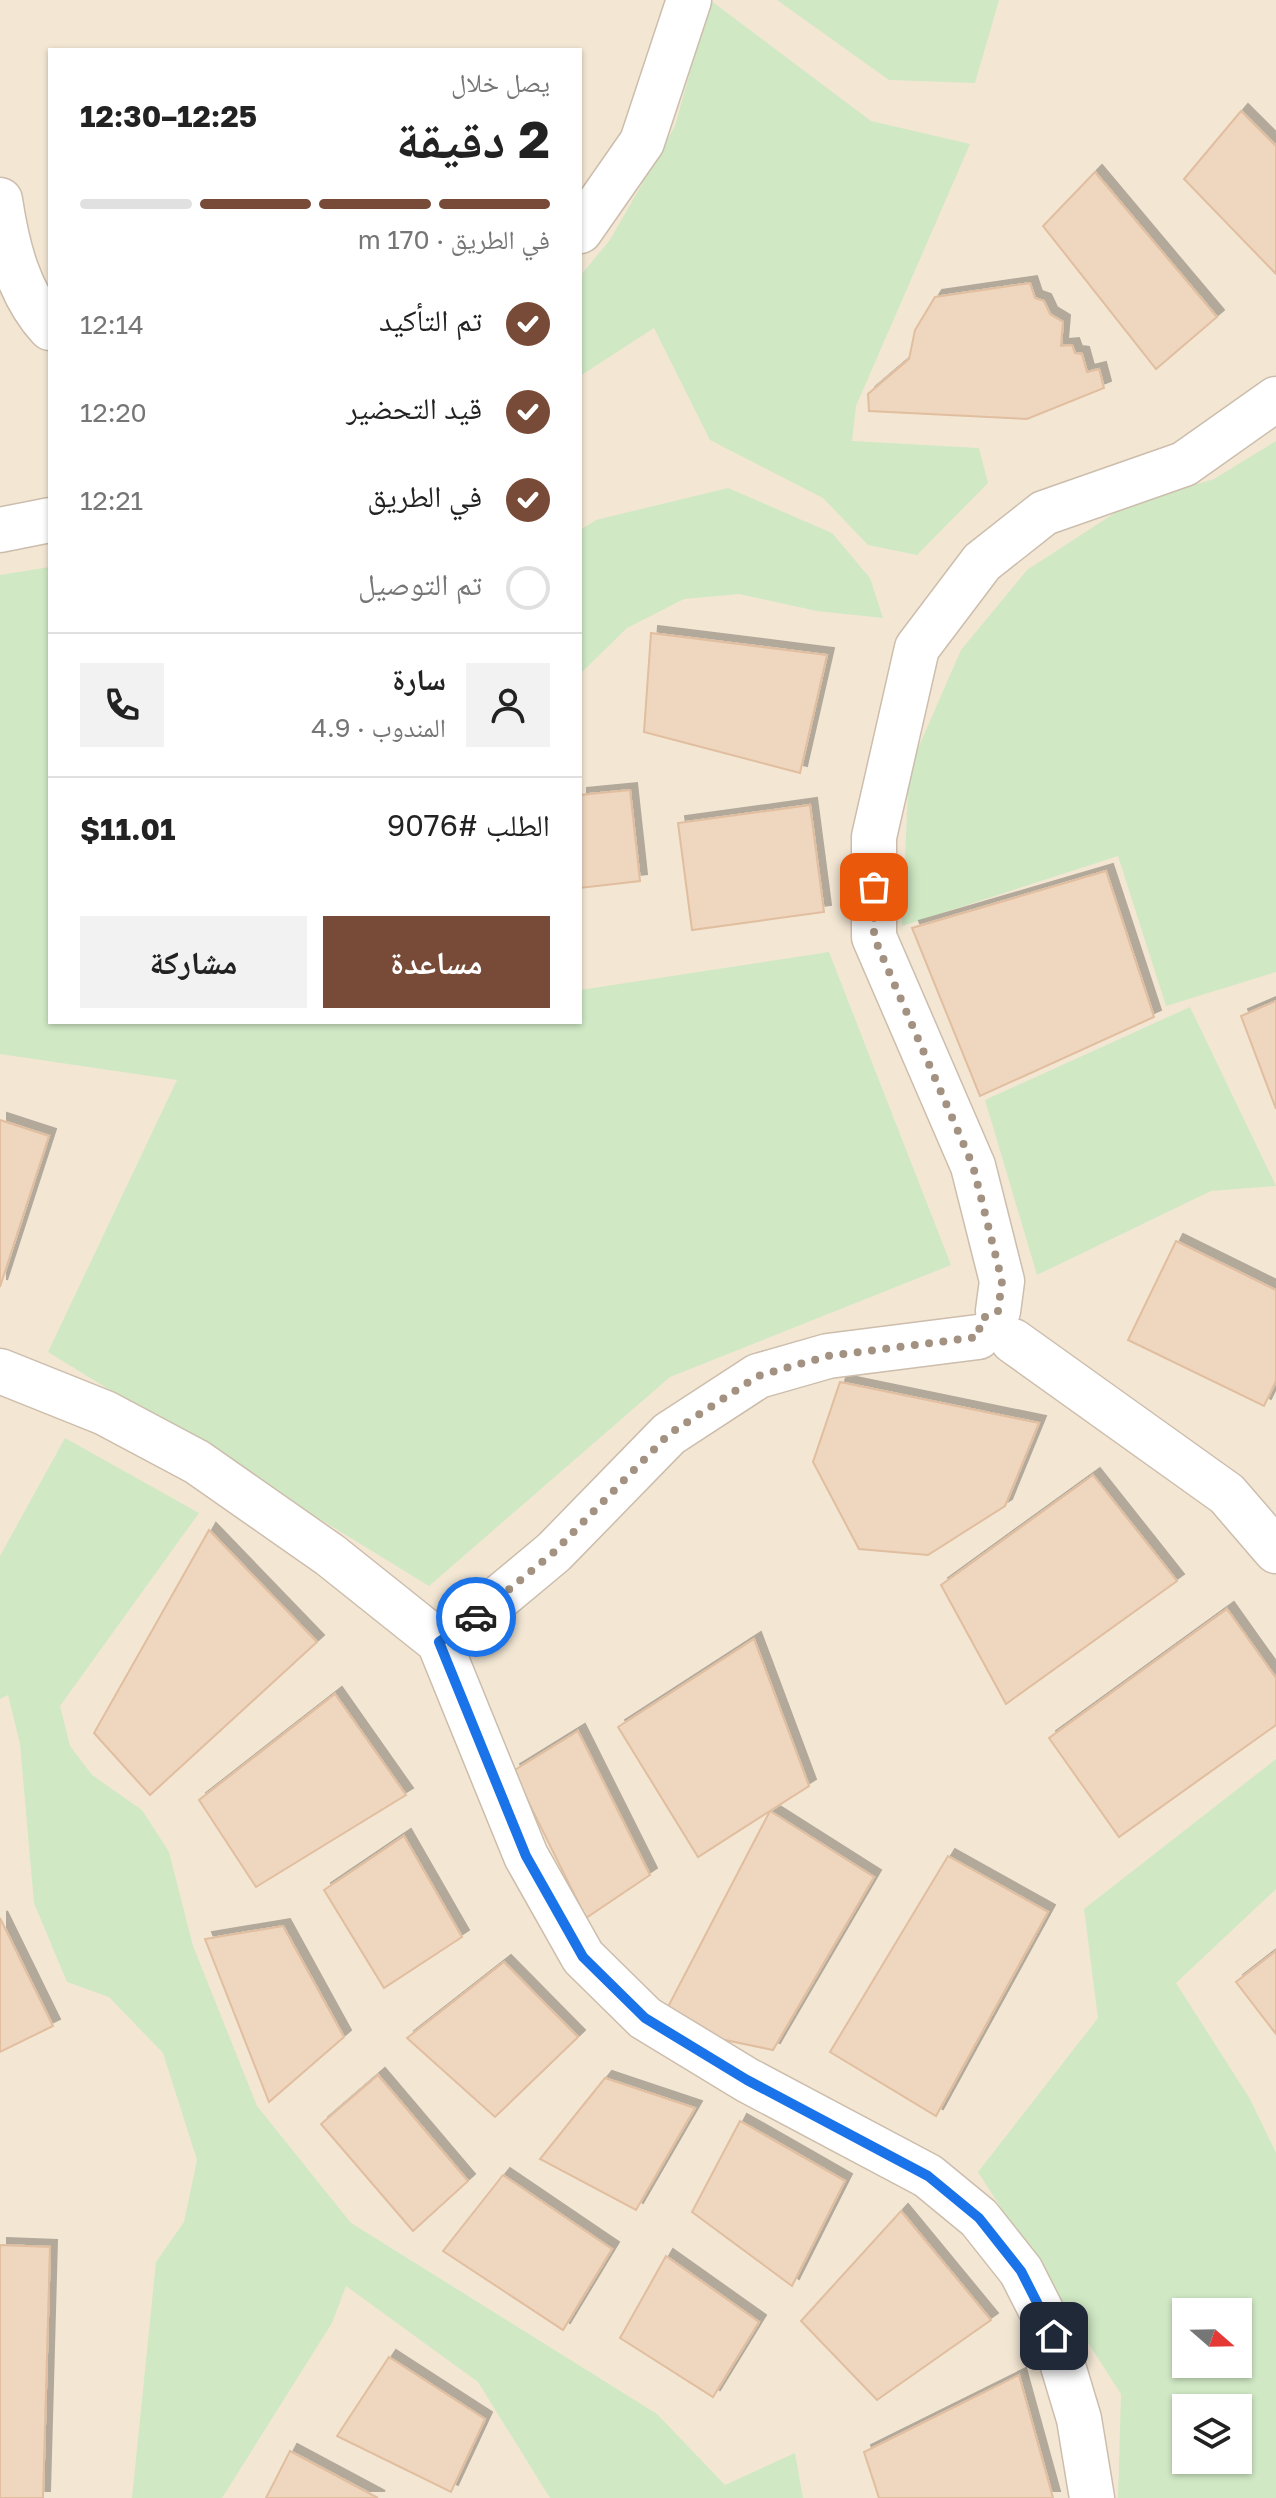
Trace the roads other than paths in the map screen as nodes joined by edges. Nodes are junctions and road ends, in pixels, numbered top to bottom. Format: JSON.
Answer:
{"nodes":[{"id":1,"x":689,"y":0,"type":"edge"},
{"id":2,"x":0,"y":200,"type":"edge"},
{"id":3,"x":582,"y":228,"type":"edge"},
{"id":4,"x":48,"y":326,"type":"edge"},
{"id":5,"x":1276,"y":399,"type":"edge"},
{"id":6,"x":48,"y":520,"type":"edge"},
{"id":7,"x":0,"y":530,"type":"edge"},
{"id":8,"x":996,"y":1330,"type":"junction"},
{"id":9,"x":0,"y":1371,"type":"edge"},
{"id":10,"x":1227,"y":1494,"type":"junction"},
{"id":11,"x":1276,"y":1518,"type":"edge"},
{"id":12,"x":1276,"y":1551,"type":"edge"},
{"id":13,"x":439,"y":1642,"type":"junction"},
{"id":14,"x":1092,"y":2498,"type":"edge"}],
"edges":[{"from":1,"to":3,"type":"street"},
{"from":2,"to":4,"type":"street"},
{"from":5,"to":8,"type":"street"},
{"from":6,"to":7,"type":"street"},
{"from":8,"to":10,"type":"street"},
{"from":8,"to":13,"type":"street"},
{"from":9,"to":13,"type":"street"},
{"from":10,"to":11,"type":"street"},
{"from":10,"to":12,"type":"street"},
{"from":13,"to":14,"type":"street"}]}
